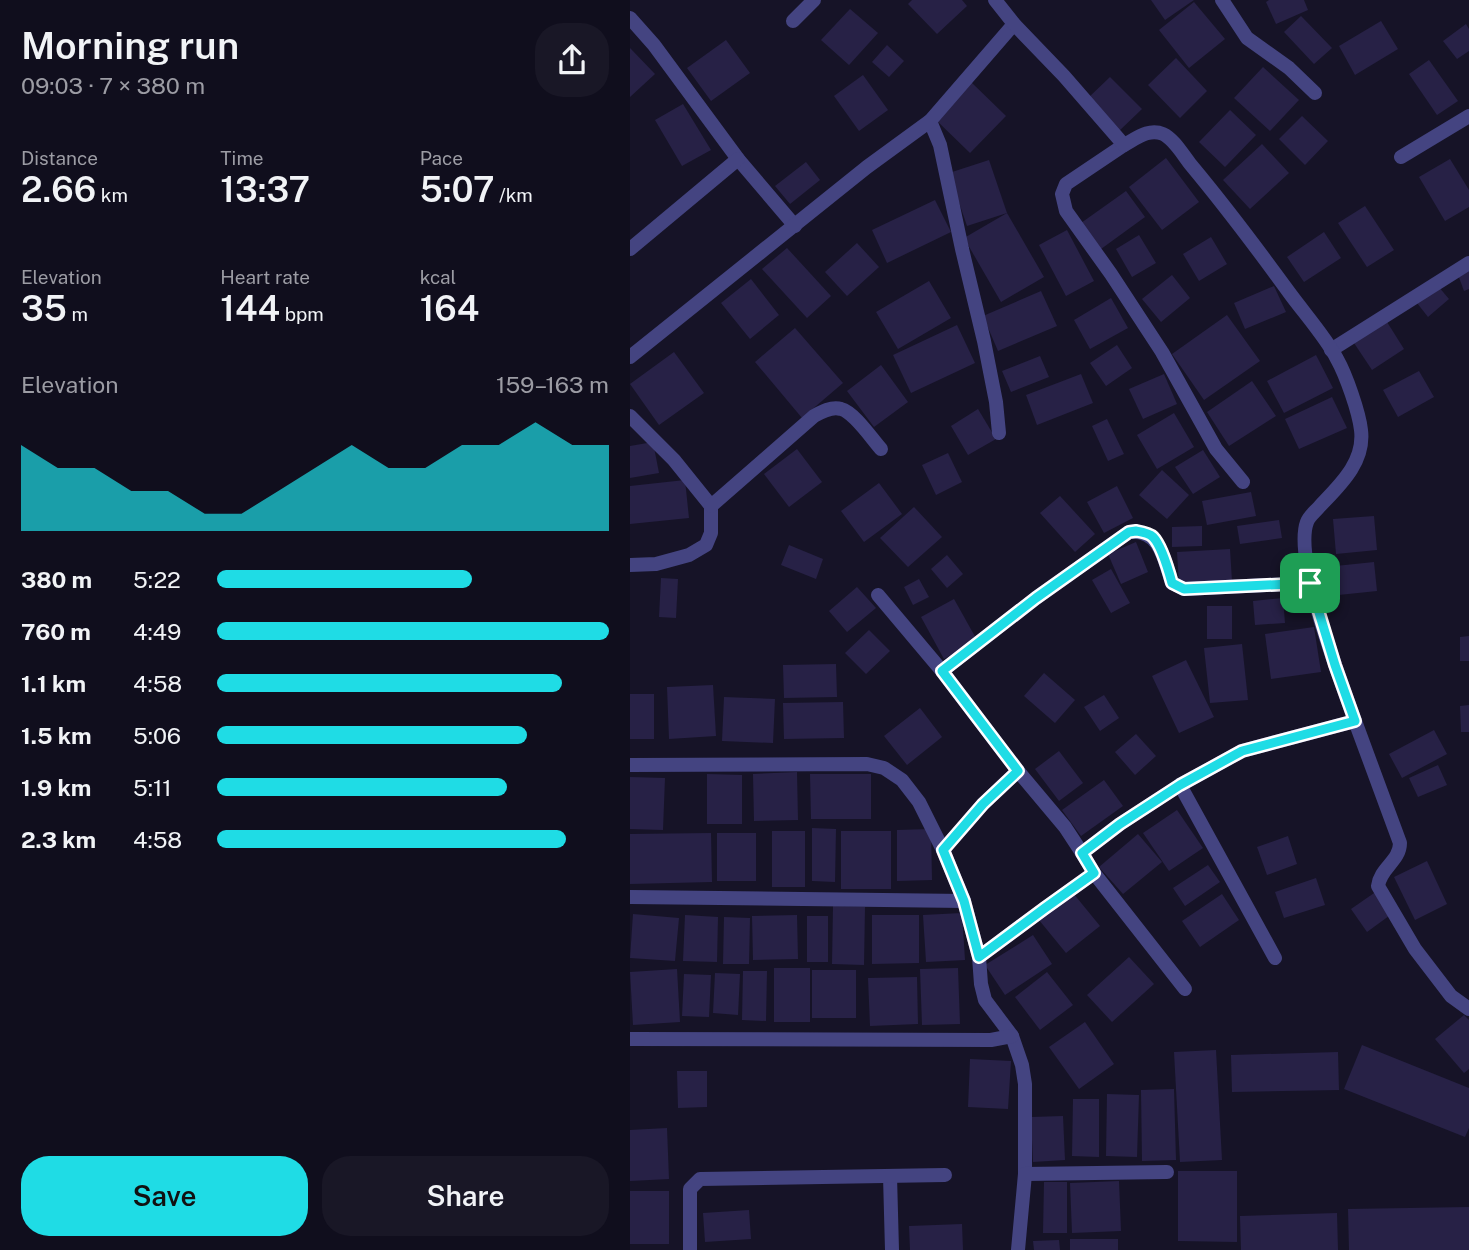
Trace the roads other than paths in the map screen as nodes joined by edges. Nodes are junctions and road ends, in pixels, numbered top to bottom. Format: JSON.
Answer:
{"nodes":[{"id":1,"x":814,"y":0,"type":"edge"},
{"id":2,"x":995,"y":0,"type":"edge"},
{"id":3,"x":1222,"y":0,"type":"edge"},
{"id":4,"x":630,"y":18,"type":"edge"},
{"id":5,"x":793,"y":21,"type":"dead end"},
{"id":6,"x":1014,"y":24,"type":"junction"},
{"id":7,"x":1315,"y":93,"type":"dead end"},
{"id":8,"x":1469,"y":116,"type":"edge"},
{"id":9,"x":930,"y":121,"type":"junction"},
{"id":10,"x":1125,"y":145,"type":"junction"},
{"id":11,"x":1401,"y":157,"type":"dead end"},
{"id":12,"x":738,"y":159,"type":"junction"},
{"id":13,"x":794,"y":226,"type":"junction"},
{"id":14,"x":630,"y":249,"type":"edge"},
{"id":15,"x":1469,"y":263,"type":"edge"},
{"id":16,"x":1331,"y":350,"type":"junction"},
{"id":17,"x":630,"y":357,"type":"edge"},
{"id":18,"x":630,"y":416,"type":"edge"},
{"id":19,"x":999,"y":433,"type":"dead end"},
{"id":20,"x":881,"y":449,"type":"dead end"},
{"id":21,"x":1243,"y":482,"type":"dead end"},
{"id":22,"x":711,"y":506,"type":"junction"},
{"id":23,"x":630,"y":565,"type":"edge"},
{"id":24,"x":1310,"y":583,"type":"junction"},
{"id":25,"x":878,"y":595,"type":"dead end"},
{"id":26,"x":942,"y":671,"type":"junction"},
{"id":27,"x":1355,"y":721,"type":"junction"},
{"id":28,"x":630,"y":765,"type":"edge"},
{"id":29,"x":1018,"y":771,"type":"junction"},
{"id":30,"x":1180,"y":785,"type":"junction"},
{"id":31,"x":943,"y":850,"type":"junction"},
{"id":32,"x":1082,"y":853,"type":"junction"},
{"id":33,"x":1094,"y":873,"type":"junction"},
{"id":34,"x":630,"y":897,"type":"edge"},
{"id":35,"x":964,"y":901,"type":"junction"},
{"id":36,"x":979,"y":957,"type":"junction"},
{"id":37,"x":1275,"y":958,"type":"dead end"},
{"id":38,"x":1185,"y":989,"type":"dead end"},
{"id":39,"x":1469,"y":1009,"type":"edge"},
{"id":40,"x":1012,"y":1036,"type":"junction"},
{"id":41,"x":630,"y":1040,"type":"edge"},
{"id":42,"x":1167,"y":1172,"type":"dead end"},
{"id":43,"x":1025,"y":1174,"type":"junction"},
{"id":44,"x":945,"y":1175,"type":"dead end"},
{"id":45,"x":890,"y":1176,"type":"junction"},
{"id":46,"x":690,"y":1250,"type":"edge"},
{"id":47,"x":892,"y":1250,"type":"edge"},
{"id":48,"x":1018,"y":1250,"type":"edge"}],
"edges":[{"from":1,"to":5,"type":"street"},
{"from":2,"to":6,"type":"street"},
{"from":3,"to":7,"type":"street"},
{"from":4,"to":12,"type":"street"},
{"from":6,"to":9,"type":"street"},
{"from":6,"to":10,"type":"street"},
{"from":8,"to":11,"type":"street"},
{"from":9,"to":13,"type":"street"},
{"from":9,"to":19,"type":"street"},
{"from":10,"to":16,"type":"street"},
{"from":10,"to":21,"type":"street"},
{"from":12,"to":13,"type":"street"},
{"from":12,"to":14,"type":"street"},
{"from":13,"to":17,"type":"street"},
{"from":15,"to":16,"type":"street"},
{"from":16,"to":24,"type":"street"},
{"from":18,"to":22,"type":"street"},
{"from":20,"to":22,"type":"street"},
{"from":22,"to":23,"type":"street"},
{"from":24,"to":26,"type":"street"},
{"from":24,"to":27,"type":"street"},
{"from":25,"to":26,"type":"street"},
{"from":26,"to":29,"type":"street"},
{"from":27,"to":30,"type":"street"},
{"from":27,"to":39,"type":"street"},
{"from":28,"to":31,"type":"street"},
{"from":29,"to":31,"type":"street"},
{"from":29,"to":32,"type":"street"},
{"from":30,"to":32,"type":"street"},
{"from":30,"to":37,"type":"street"},
{"from":31,"to":35,"type":"street"},
{"from":32,"to":33,"type":"street"},
{"from":33,"to":36,"type":"street"},
{"from":33,"to":38,"type":"street"},
{"from":34,"to":35,"type":"street"},
{"from":35,"to":36,"type":"street"},
{"from":36,"to":40,"type":"street"},
{"from":40,"to":41,"type":"street"},
{"from":40,"to":43,"type":"street"},
{"from":42,"to":43,"type":"street"},
{"from":43,"to":48,"type":"street"},
{"from":44,"to":45,"type":"street"},
{"from":45,"to":46,"type":"street"},
{"from":45,"to":47,"type":"street"}]}
